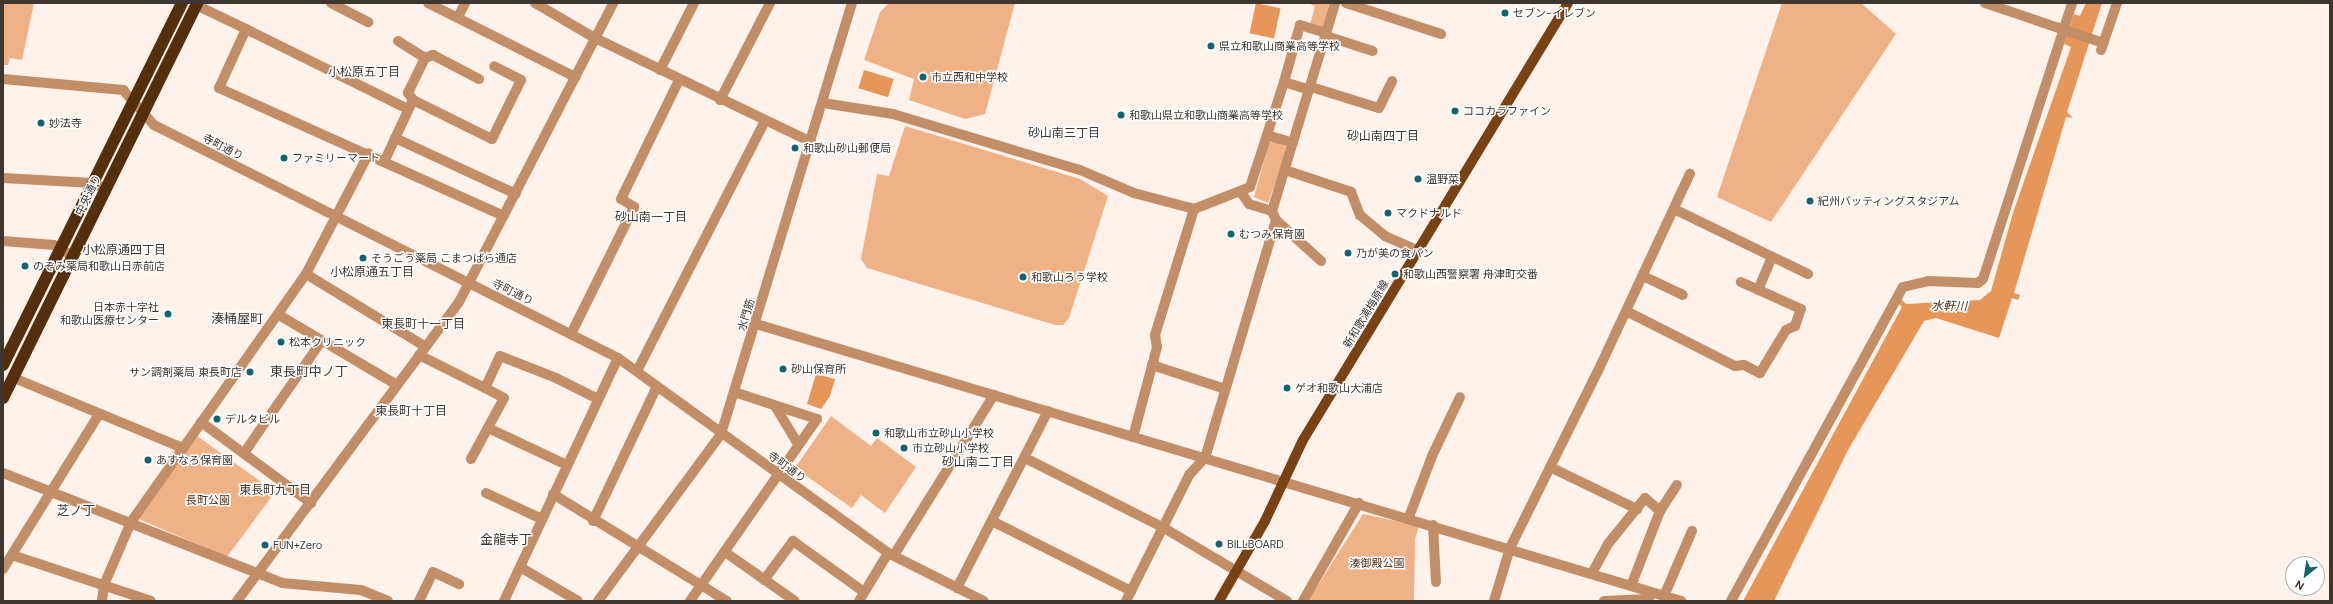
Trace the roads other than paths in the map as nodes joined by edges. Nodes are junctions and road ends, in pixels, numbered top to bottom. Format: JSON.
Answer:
{"nodes":[{"id":1,"x":182,"y":3,"type":"edge"},
{"id":2,"x":331,"y":3,"type":"edge"},
{"id":3,"x":428,"y":3,"type":"edge"},
{"id":4,"x":465,"y":3,"type":"edge"},
{"id":5,"x":535,"y":3,"type":"edge"},
{"id":6,"x":613,"y":3,"type":"edge"},
{"id":7,"x":694,"y":3,"type":"edge"},
{"id":8,"x":770,"y":3,"type":"edge"},
{"id":9,"x":852,"y":3,"type":"edge"},
{"id":10,"x":1336,"y":3,"type":"edge"},
{"id":11,"x":1346,"y":3,"type":"edge"},
{"id":12,"x":1568,"y":3,"type":"edge"},
{"id":13,"x":1985,"y":3,"type":"edge"},
{"id":14,"x":2072,"y":3,"type":"edge"},
{"id":15,"x":2117,"y":3,"type":"edge"},
{"id":16,"x":197,"y":4,"type":"edge"},
{"id":17,"x":548,"y":6,"type":"edge"},
{"id":18,"x":2006,"y":6,"type":"edge"},
{"id":19,"x":458,"y":17,"type":"junction"},
{"id":20,"x":368,"y":22,"type":"dead end"},
{"id":21,"x":246,"y":30,"type":"junction"},
{"id":22,"x":2065,"y":30,"type":"junction"},
{"id":23,"x":1441,"y":34,"type":"dead end"},
{"id":24,"x":1326,"y":35,"type":"junction"},
{"id":25,"x":595,"y":38,"type":"junction"},
{"id":26,"x":398,"y":41,"type":"dead end"},
{"id":27,"x":1373,"y":51,"type":"dead end"},
{"id":28,"x":425,"y":58,"type":"junction"},
{"id":29,"x":494,"y":66,"type":"dead end"},
{"id":30,"x":660,"y":70,"type":"junction"},
{"id":31,"x":575,"y":77,"type":"junction"},
{"id":32,"x":479,"y":78,"type":"dead end"},
{"id":33,"x":3,"y":79,"type":"edge"},
{"id":34,"x":679,"y":80,"type":"junction"},
{"id":35,"x":1392,"y":81,"type":"dead end"},
{"id":36,"x":1284,"y":82,"type":"junction"},
{"id":37,"x":1310,"y":88,"type":"junction"},
{"id":38,"x":720,"y":100,"type":"junction"},
{"id":39,"x":823,"y":102,"type":"junction"},
{"id":40,"x":133,"y":103,"type":"junction"},
{"id":41,"x":411,"y":104,"type":"junction"},
{"id":42,"x":143,"y":115,"type":"junction"},
{"id":43,"x":765,"y":121,"type":"junction"},
{"id":44,"x":1267,"y":135,"type":"junction"},
{"id":45,"x":395,"y":138,"type":"junction"},
{"id":46,"x":811,"y":142,"type":"junction"},
{"id":47,"x":1293,"y":143,"type":"junction"},
{"id":48,"x":369,"y":153,"type":"junction"},
{"id":49,"x":385,"y":160,"type":"junction"},
{"id":50,"x":1285,"y":170,"type":"junction"},
{"id":51,"x":1690,"y":174,"type":"dead end"},
{"id":52,"x":3,"y":178,"type":"edge"},
{"id":53,"x":93,"y":183,"type":"junction"},
{"id":54,"x":106,"y":189,"type":"junction"},
{"id":55,"x":1240,"y":191,"type":"junction"},
{"id":56,"x":516,"y":194,"type":"junction"},
{"id":57,"x":1194,"y":209,"type":"junction"},
{"id":58,"x":1674,"y":210,"type":"junction"},
{"id":59,"x":1274,"y":215,"type":"junction"},
{"id":60,"x":504,"y":216,"type":"junction"},
{"id":61,"x":337,"y":218,"type":"junction"},
{"id":62,"x":3,"y":241,"type":"edge"},
{"id":63,"x":61,"y":249,"type":"junction"},
{"id":64,"x":1418,"y":251,"type":"junction"},
{"id":65,"x":73,"y":256,"type":"junction"},
{"id":66,"x":1772,"y":257,"type":"junction"},
{"id":67,"x":1321,"y":261,"type":"dead end"},
{"id":68,"x":306,"y":274,"type":"junction"},
{"id":69,"x":1808,"y":274,"type":"dead end"},
{"id":70,"x":1643,"y":276,"type":"junction"},
{"id":71,"x":1741,"y":282,"type":"dead end"},
{"id":72,"x":470,"y":284,"type":"junction"},
{"id":73,"x":1758,"y":290,"type":"junction"},
{"id":74,"x":1683,"y":295,"type":"dead end"},
{"id":75,"x":1626,"y":312,"type":"junction"},
{"id":76,"x":280,"y":315,"type":"junction"},
{"id":77,"x":756,"y":324,"type":"junction"},
{"id":78,"x":571,"y":334,"type":"junction"},
{"id":79,"x":321,"y":342,"type":"junction"},
{"id":80,"x":426,"y":347,"type":"junction"},
{"id":81,"x":419,"y":355,"type":"junction"},
{"id":82,"x":618,"y":358,"type":"junction"},
{"id":83,"x":3,"y":365,"type":"edge"},
{"id":84,"x":1152,"y":365,"type":"junction"},
{"id":85,"x":637,"y":372,"type":"junction"},
{"id":86,"x":14,"y":378,"type":"junction"},
{"id":87,"x":395,"y":384,"type":"junction"},
{"id":88,"x":657,"y":386,"type":"junction"},
{"id":89,"x":485,"y":388,"type":"junction"},
{"id":90,"x":1225,"y":390,"type":"junction"},
{"id":91,"x":734,"y":392,"type":"junction"},
{"id":92,"x":994,"y":395,"type":"junction"},
{"id":93,"x":1460,"y":397,"type":"dead end"},
{"id":94,"x":3,"y":398,"type":"edge"},
{"id":95,"x":598,"y":399,"type":"junction"},
{"id":96,"x":775,"y":406,"type":"junction"},
{"id":97,"x":1048,"y":411,"type":"junction"},
{"id":98,"x":99,"y":414,"type":"junction"},
{"id":99,"x":200,"y":422,"type":"junction"},
{"id":100,"x":488,"y":428,"type":"junction"},
{"id":101,"x":721,"y":434,"type":"junction"},
{"id":102,"x":1133,"y":437,"type":"junction"},
{"id":103,"x":798,"y":444,"type":"junction"},
{"id":104,"x":183,"y":448,"type":"junction"},
{"id":105,"x":244,"y":453,"type":"junction"},
{"id":106,"x":1025,"y":458,"type":"junction"},
{"id":107,"x":1205,"y":458,"type":"junction"},
{"id":108,"x":471,"y":459,"type":"dead end"},
{"id":109,"x":567,"y":465,"type":"junction"},
{"id":110,"x":1550,"y":468,"type":"junction"},
{"id":111,"x":3,"y":473,"type":"edge"},
{"id":112,"x":779,"y":476,"type":"junction"},
{"id":113,"x":1284,"y":480,"type":"junction"},
{"id":114,"x":1677,"y":485,"type":"dead end"},
{"id":115,"x":50,"y":492,"type":"junction"},
{"id":116,"x":486,"y":493,"type":"dead end"},
{"id":117,"x":553,"y":494,"type":"junction"},
{"id":118,"x":311,"y":503,"type":"junction"},
{"id":119,"x":1359,"y":503,"type":"junction"},
{"id":120,"x":1637,"y":509,"type":"junction"},
{"id":121,"x":1660,"y":511,"type":"junction"},
{"id":122,"x":1410,"y":517,"type":"junction"},
{"id":123,"x":542,"y":518,"type":"junction"},
{"id":124,"x":593,"y":521,"type":"junction"},
{"id":125,"x":992,"y":521,"type":"junction"},
{"id":126,"x":131,"y":522,"type":"junction"},
{"id":127,"x":1433,"y":524,"type":"junction"},
{"id":128,"x":1164,"y":528,"type":"junction"},
{"id":129,"x":1692,"y":531,"type":"dead end"},
{"id":130,"x":637,"y":547,"type":"junction"},
{"id":131,"x":1510,"y":548,"type":"junction"},
{"id":132,"x":725,"y":552,"type":"junction"},
{"id":133,"x":891,"y":554,"type":"junction"},
{"id":134,"x":12,"y":555,"type":"junction"},
{"id":135,"x":520,"y":567,"type":"junction"},
{"id":136,"x":3,"y":569,"type":"edge"},
{"id":137,"x":1236,"y":571,"type":"junction"},
{"id":138,"x":257,"y":573,"type":"junction"},
{"id":139,"x":1592,"y":573,"type":"junction"},
{"id":140,"x":764,"y":580,"type":"junction"},
{"id":141,"x":1436,"y":582,"type":"dead end"},
{"id":142,"x":459,"y":584,"type":"dead end"},
{"id":143,"x":703,"y":584,"type":"junction"},
{"id":144,"x":104,"y":585,"type":"junction"},
{"id":145,"x":1631,"y":586,"type":"junction"},
{"id":146,"x":957,"y":588,"type":"junction"},
{"id":147,"x":1131,"y":591,"type":"junction"},
{"id":148,"x":864,"y":592,"type":"junction"},
{"id":149,"x":1666,"y":597,"type":"edge"},
{"id":150,"x":1648,"y":600,"type":"edge"},
{"id":151,"x":102,"y":601,"type":"edge"},
{"id":152,"x":151,"y":601,"type":"edge"},
{"id":153,"x":237,"y":601,"type":"edge"},
{"id":154,"x":388,"y":601,"type":"edge"},
{"id":155,"x":419,"y":601,"type":"edge"},
{"id":156,"x":504,"y":601,"type":"edge"},
{"id":157,"x":578,"y":601,"type":"edge"},
{"id":158,"x":598,"y":601,"type":"edge"},
{"id":159,"x":690,"y":601,"type":"edge"},
{"id":160,"x":727,"y":601,"type":"edge"},
{"id":161,"x":795,"y":601,"type":"edge"},
{"id":162,"x":859,"y":601,"type":"edge"},
{"id":163,"x":984,"y":601,"type":"edge"},
{"id":164,"x":1126,"y":601,"type":"edge"},
{"id":165,"x":1218,"y":601,"type":"edge"},
{"id":166,"x":1288,"y":601,"type":"edge"},
{"id":167,"x":1303,"y":601,"type":"edge"},
{"id":168,"x":1494,"y":601,"type":"edge"},
{"id":169,"x":1604,"y":601,"type":"edge"},
{"id":170,"x":1681,"y":601,"type":"edge"},
{"id":171,"x":1731,"y":601,"type":"edge"}],
"edges":[{"from":1,"to":40,"type":"highway","name":"中央通り"},
{"from":2,"to":20,"type":"street"},
{"from":3,"to":19,"type":"street"},
{"from":4,"to":19,"type":"street"},
{"from":5,"to":17,"type":"street"},
{"from":6,"to":25,"type":"street"},
{"from":7,"to":30,"type":"street"},
{"from":8,"to":38,"type":"street"},
{"from":9,"to":39,"type":"street","name":"水門筋"},
{"from":10,"to":24,"type":"street"},
{"from":11,"to":23,"type":"street"},
{"from":12,"to":64,"type":"main road","name":"新和歌浦梅原線"},
{"from":13,"to":18,"type":"street"},
{"from":14,"to":22,"type":"street"},
{"from":15,"to":22,"type":"street"},
{"from":16,"to":21,"type":"street"},
{"from":16,"to":42,"type":"highway","name":"中央通り"},
{"from":17,"to":25,"type":"street"},
{"from":18,"to":22,"type":"street"},
{"from":19,"to":31,"type":"street"},
{"from":21,"to":41,"type":"street"},
{"from":21,"to":48,"type":"street"},
{"from":22,"to":171,"type":"street"},
{"from":24,"to":27,"type":"street"},
{"from":24,"to":36,"type":"street"},
{"from":24,"to":37,"type":"street"},
{"from":25,"to":30,"type":"street"},
{"from":25,"to":31,"type":"street"},
{"from":26,"to":28,"type":"street"},
{"from":28,"to":32,"type":"street"},
{"from":28,"to":41,"type":"street"},
{"from":29,"to":41,"type":"street"},
{"from":30,"to":34,"type":"street"},
{"from":31,"to":56,"type":"street"},
{"from":33,"to":40,"type":"street","name":"寺町通り"},
{"from":34,"to":38,"type":"street"},
{"from":34,"to":78,"type":"street"},
{"from":35,"to":37,"type":"street"},
{"from":36,"to":37,"type":"street"},
{"from":36,"to":44,"type":"street"},
{"from":37,"to":47,"type":"street"},
{"from":38,"to":43,"type":"street"},
{"from":39,"to":46,"type":"street","name":"水門筋"},
{"from":39,"to":57,"type":"street"},
{"from":40,"to":42,"type":"street","name":"寺町通り"},
{"from":40,"to":53,"type":"highway","name":"中央通り"},
{"from":41,"to":45,"type":"street"},
{"from":42,"to":54,"type":"highway","name":"中央通り"},
{"from":42,"to":61,"type":"street","name":"寺町通り"},
{"from":43,"to":46,"type":"street"},
{"from":43,"to":85,"type":"street"},
{"from":44,"to":47,"type":"street"},
{"from":44,"to":55,"type":"street"},
{"from":45,"to":49,"type":"street"},
{"from":45,"to":56,"type":"street"},
{"from":46,"to":77,"type":"street","name":"水門筋"},
{"from":47,"to":50,"type":"street"},
{"from":48,"to":49,"type":"street"},
{"from":48,"to":61,"type":"street"},
{"from":49,"to":60,"type":"street"},
{"from":50,"to":59,"type":"street"},
{"from":50,"to":64,"type":"street"},
{"from":51,"to":58,"type":"street"},
{"from":52,"to":53,"type":"street"},
{"from":53,"to":54,"type":"street"},
{"from":53,"to":63,"type":"highway","name":"中央通り"},
{"from":54,"to":65,"type":"highway","name":"中央通り"},
{"from":55,"to":57,"type":"street"},
{"from":55,"to":59,"type":"street"},
{"from":56,"to":60,"type":"street"},
{"from":57,"to":84,"type":"street"},
{"from":58,"to":66,"type":"street"},
{"from":58,"to":70,"type":"street"},
{"from":59,"to":67,"type":"street"},
{"from":59,"to":90,"type":"street"},
{"from":60,"to":72,"type":"street"},
{"from":61,"to":68,"type":"street"},
{"from":61,"to":72,"type":"street","name":"寺町通り"},
{"from":62,"to":63,"type":"street"},
{"from":63,"to":65,"type":"street"},
{"from":63,"to":83,"type":"highway","name":"中央通り"},
{"from":64,"to":113,"type":"main road","name":"新和歌浦梅原線"},
{"from":65,"to":86,"type":"highway","name":"中央通り"},
{"from":66,"to":69,"type":"street"},
{"from":66,"to":73,"type":"street"},
{"from":68,"to":76,"type":"street"},
{"from":68,"to":80,"type":"street"},
{"from":70,"to":74,"type":"street"},
{"from":70,"to":75,"type":"street"},
{"from":71,"to":73,"type":"street"},
{"from":72,"to":78,"type":"street","name":"寺町通り"},
{"from":72,"to":80,"type":"street"},
{"from":73,"to":75,"type":"street"},
{"from":75,"to":110,"type":"street"},
{"from":76,"to":79,"type":"street"},
{"from":76,"to":99,"type":"street"},
{"from":77,"to":91,"type":"street","name":"水門筋"},
{"from":77,"to":92,"type":"street"},
{"from":78,"to":82,"type":"street","name":"寺町通り"},
{"from":79,"to":87,"type":"street"},
{"from":79,"to":105,"type":"street"},
{"from":80,"to":81,"type":"street"},
{"from":81,"to":87,"type":"street"},
{"from":81,"to":89,"type":"street"},
{"from":82,"to":85,"type":"street","name":"寺町通り"},
{"from":82,"to":95,"type":"street"},
{"from":84,"to":90,"type":"street"},
{"from":84,"to":102,"type":"street"},
{"from":85,"to":88,"type":"street","name":"寺町通り"},
{"from":86,"to":94,"type":"highway","name":"中央通り"},
{"from":86,"to":98,"type":"street"},
{"from":87,"to":118,"type":"street"},
{"from":88,"to":101,"type":"street","name":"寺町通り"},
{"from":88,"to":124,"type":"street"},
{"from":89,"to":95,"type":"street"},
{"from":89,"to":100,"type":"street"},
{"from":90,"to":107,"type":"street"},
{"from":91,"to":96,"type":"street"},
{"from":91,"to":101,"type":"street","name":"水門筋"},
{"from":92,"to":97,"type":"street"},
{"from":92,"to":133,"type":"street"},
{"from":93,"to":122,"type":"street"},
{"from":95,"to":109,"type":"street"},
{"from":96,"to":103,"type":"street"},
{"from":96,"to":103,"type":"street"},
{"from":97,"to":102,"type":"street"},
{"from":97,"to":106,"type":"street"},
{"from":98,"to":104,"type":"street"},
{"from":98,"to":115,"type":"street"},
{"from":99,"to":104,"type":"street"},
{"from":99,"to":105,"type":"street"},
{"from":100,"to":108,"type":"street"},
{"from":100,"to":109,"type":"street"},
{"from":101,"to":112,"type":"street","name":"寺町通り"},
{"from":101,"to":130,"type":"street","name":"水門筋"},
{"from":102,"to":107,"type":"street"},
{"from":103,"to":112,"type":"street"},
{"from":104,"to":126,"type":"street"},
{"from":105,"to":118,"type":"street"},
{"from":106,"to":125,"type":"street"},
{"from":106,"to":128,"type":"street"},
{"from":107,"to":113,"type":"street"},
{"from":107,"to":128,"type":"street"},
{"from":109,"to":117,"type":"street"},
{"from":110,"to":120,"type":"street"},
{"from":110,"to":131,"type":"street"},
{"from":111,"to":115,"type":"street"},
{"from":112,"to":132,"type":"street"},
{"from":112,"to":133,"type":"street","name":"寺町通り"},
{"from":113,"to":119,"type":"street"},
{"from":113,"to":137,"type":"main road","name":"新和歌浦梅原線"},
{"from":114,"to":121,"type":"street"},
{"from":115,"to":126,"type":"street"},
{"from":115,"to":134,"type":"street"},
{"from":116,"to":123,"type":"street"},
{"from":117,"to":123,"type":"street"},
{"from":117,"to":124,"type":"street"},
{"from":118,"to":138,"type":"street"},
{"from":119,"to":122,"type":"street"},
{"from":119,"to":167,"type":"street"},
{"from":120,"to":121,"type":"street"},
{"from":120,"to":139,"type":"street"},
{"from":121,"to":145,"type":"street"},
{"from":122,"to":127,"type":"street"},
{"from":123,"to":135,"type":"street"},
{"from":124,"to":130,"type":"street"},
{"from":125,"to":146,"type":"street"},
{"from":125,"to":147,"type":"street"},
{"from":126,"to":138,"type":"street"},
{"from":126,"to":144,"type":"street"},
{"from":127,"to":131,"type":"street"},
{"from":127,"to":141,"type":"street"},
{"from":128,"to":137,"type":"street"},
{"from":128,"to":147,"type":"street"},
{"from":129,"to":149,"type":"street"},
{"from":130,"to":143,"type":"street"},
{"from":130,"to":158,"type":"street","name":"水門筋"},
{"from":131,"to":139,"type":"street"},
{"from":131,"to":168,"type":"street"},
{"from":132,"to":140,"type":"street"},
{"from":132,"to":143,"type":"street"},
{"from":133,"to":146,"type":"street","name":"寺町通り"},
{"from":133,"to":148,"type":"street"},
{"from":134,"to":136,"type":"street"},
{"from":134,"to":144,"type":"street"},
{"from":135,"to":156,"type":"street"},
{"from":135,"to":157,"type":"street"},
{"from":137,"to":165,"type":"main road","name":"新和歌浦梅原線"},
{"from":137,"to":166,"type":"street"},
{"from":138,"to":153,"type":"street"},
{"from":138,"to":154,"type":"street"},
{"from":139,"to":145,"type":"street"},
{"from":140,"to":148,"type":"street"},
{"from":140,"to":161,"type":"street"},
{"from":142,"to":155,"type":"street"},
{"from":143,"to":159,"type":"street"},
{"from":143,"to":160,"type":"street"},
{"from":144,"to":151,"type":"street"},
{"from":144,"to":152,"type":"street"},
{"from":145,"to":149,"type":"street"},
{"from":146,"to":163,"type":"street","name":"寺町通り"},
{"from":147,"to":164,"type":"street"},
{"from":148,"to":162,"type":"street"},
{"from":149,"to":150,"type":"street"},
{"from":149,"to":170,"type":"street"},
{"from":150,"to":169,"type":"street"}]}
